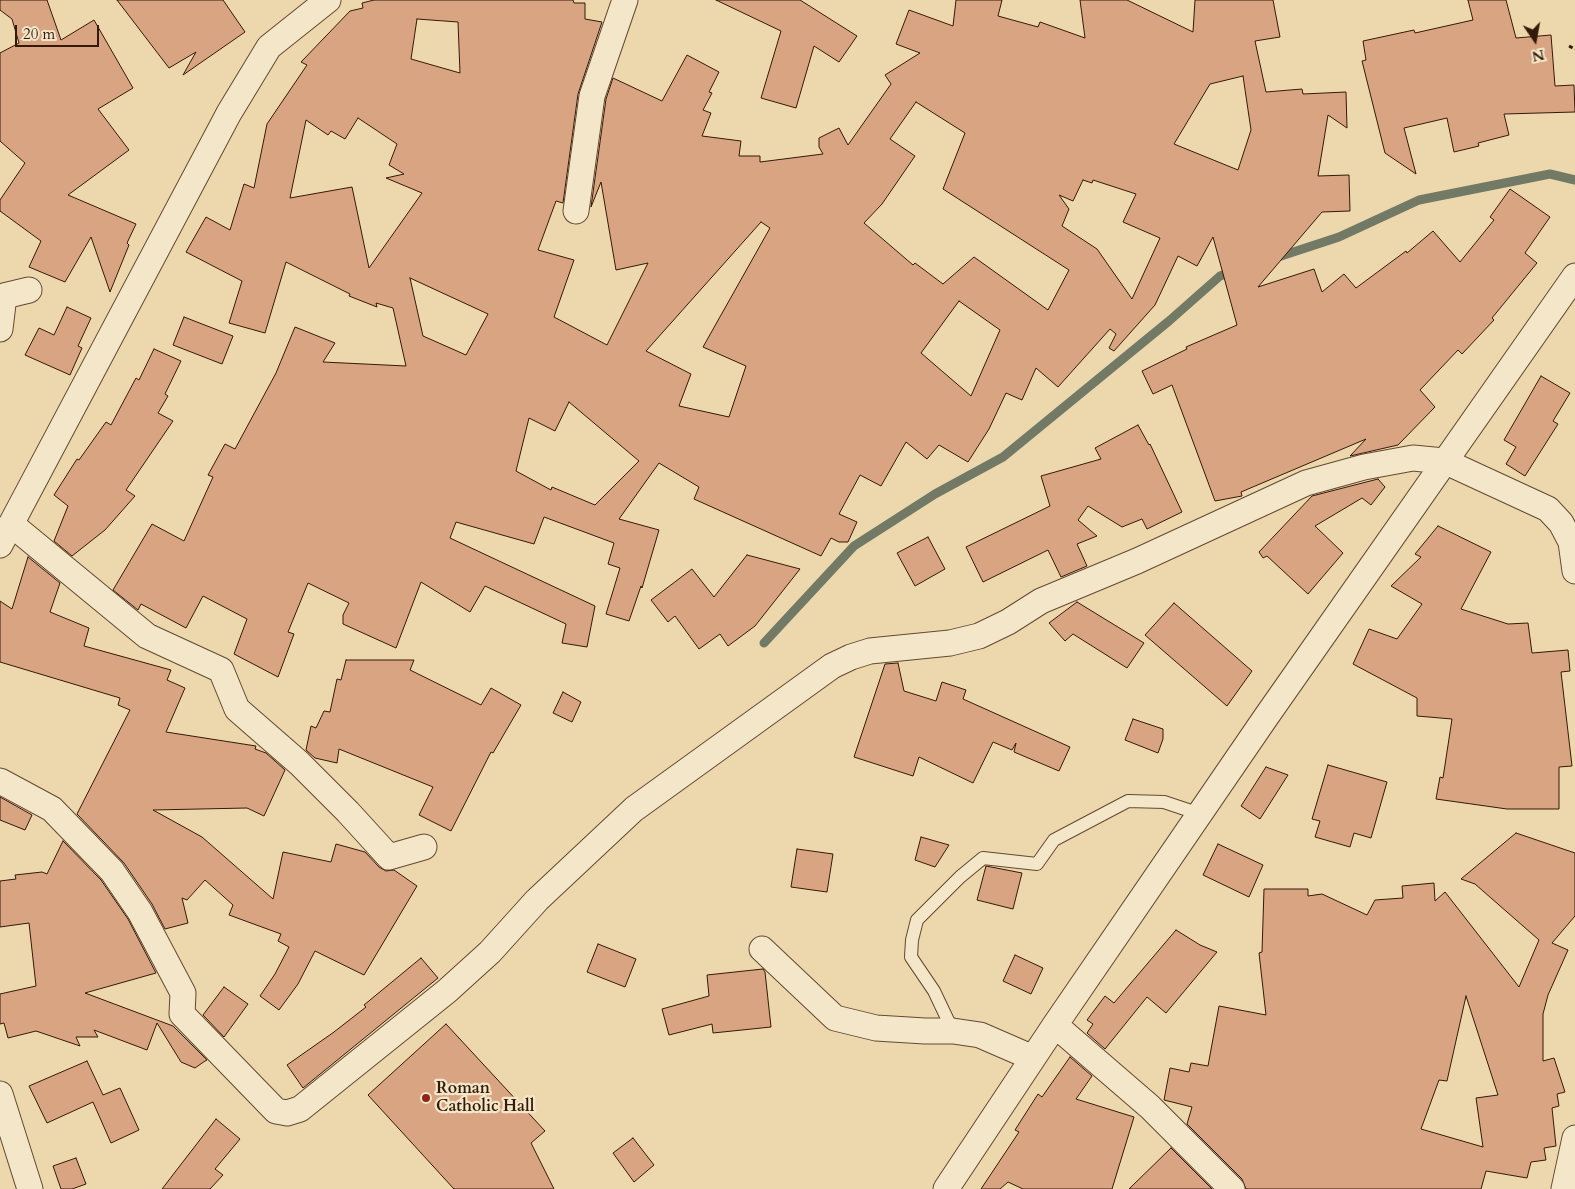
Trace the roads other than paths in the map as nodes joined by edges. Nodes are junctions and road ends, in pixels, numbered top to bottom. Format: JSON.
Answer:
{"nodes":[{"id":1,"x":328,"y":0,"type":"edge"},
{"id":2,"x":625,"y":0,"type":"edge"},
{"id":3,"x":576,"y":211,"type":"dead end"},
{"id":4,"x":1575,"y":276,"type":"edge"},
{"id":5,"x":29,"y":290,"type":"dead end"},
{"id":6,"x":0,"y":329,"type":"edge"},
{"id":7,"x":1444,"y":461,"type":"junction"},
{"id":8,"x":5,"y":535,"type":"edge"},
{"id":9,"x":1575,"y":571,"type":"edge"},
{"id":10,"x":0,"y":781,"type":"edge"},
{"id":11,"x":1200,"y":814,"type":"junction"},
{"id":12,"x":424,"y":848,"type":"dead end"},
{"id":13,"x":762,"y":949,"type":"dead end"},
{"id":14,"x":1055,"y":1025,"type":"junction"},
{"id":15,"x":953,"y":1031,"type":"junction"},
{"id":16,"x":1033,"y":1058,"type":"junction"},
{"id":17,"x":0,"y":1094,"type":"edge"},
{"id":18,"x":1575,"y":1138,"type":"edge"},
{"id":19,"x":30,"y":1189,"type":"edge"},
{"id":20,"x":946,"y":1189,"type":"edge"},
{"id":21,"x":1232,"y":1189,"type":"edge"},
{"id":22,"x":1564,"y":1189,"type":"edge"}],
"edges":[{"from":1,"to":8,"type":"street"},
{"from":2,"to":3,"type":"street"},
{"from":4,"to":7,"type":"street"},
{"from":5,"to":6,"type":"street"},
{"from":7,"to":9,"type":"street"},
{"from":7,"to":10,"type":"street"},
{"from":7,"to":11,"type":"street"},
{"from":8,"to":12,"type":"street"},
{"from":11,"to":14,"type":"street"},
{"from":11,"to":15,"type":"lane"},
{"from":13,"to":15,"type":"street"},
{"from":14,"to":16,"type":"street"},
{"from":14,"to":21,"type":"street"},
{"from":15,"to":16,"type":"street"},
{"from":16,"to":20,"type":"street"},
{"from":17,"to":19,"type":"street"},
{"from":18,"to":22,"type":"street"}]}
